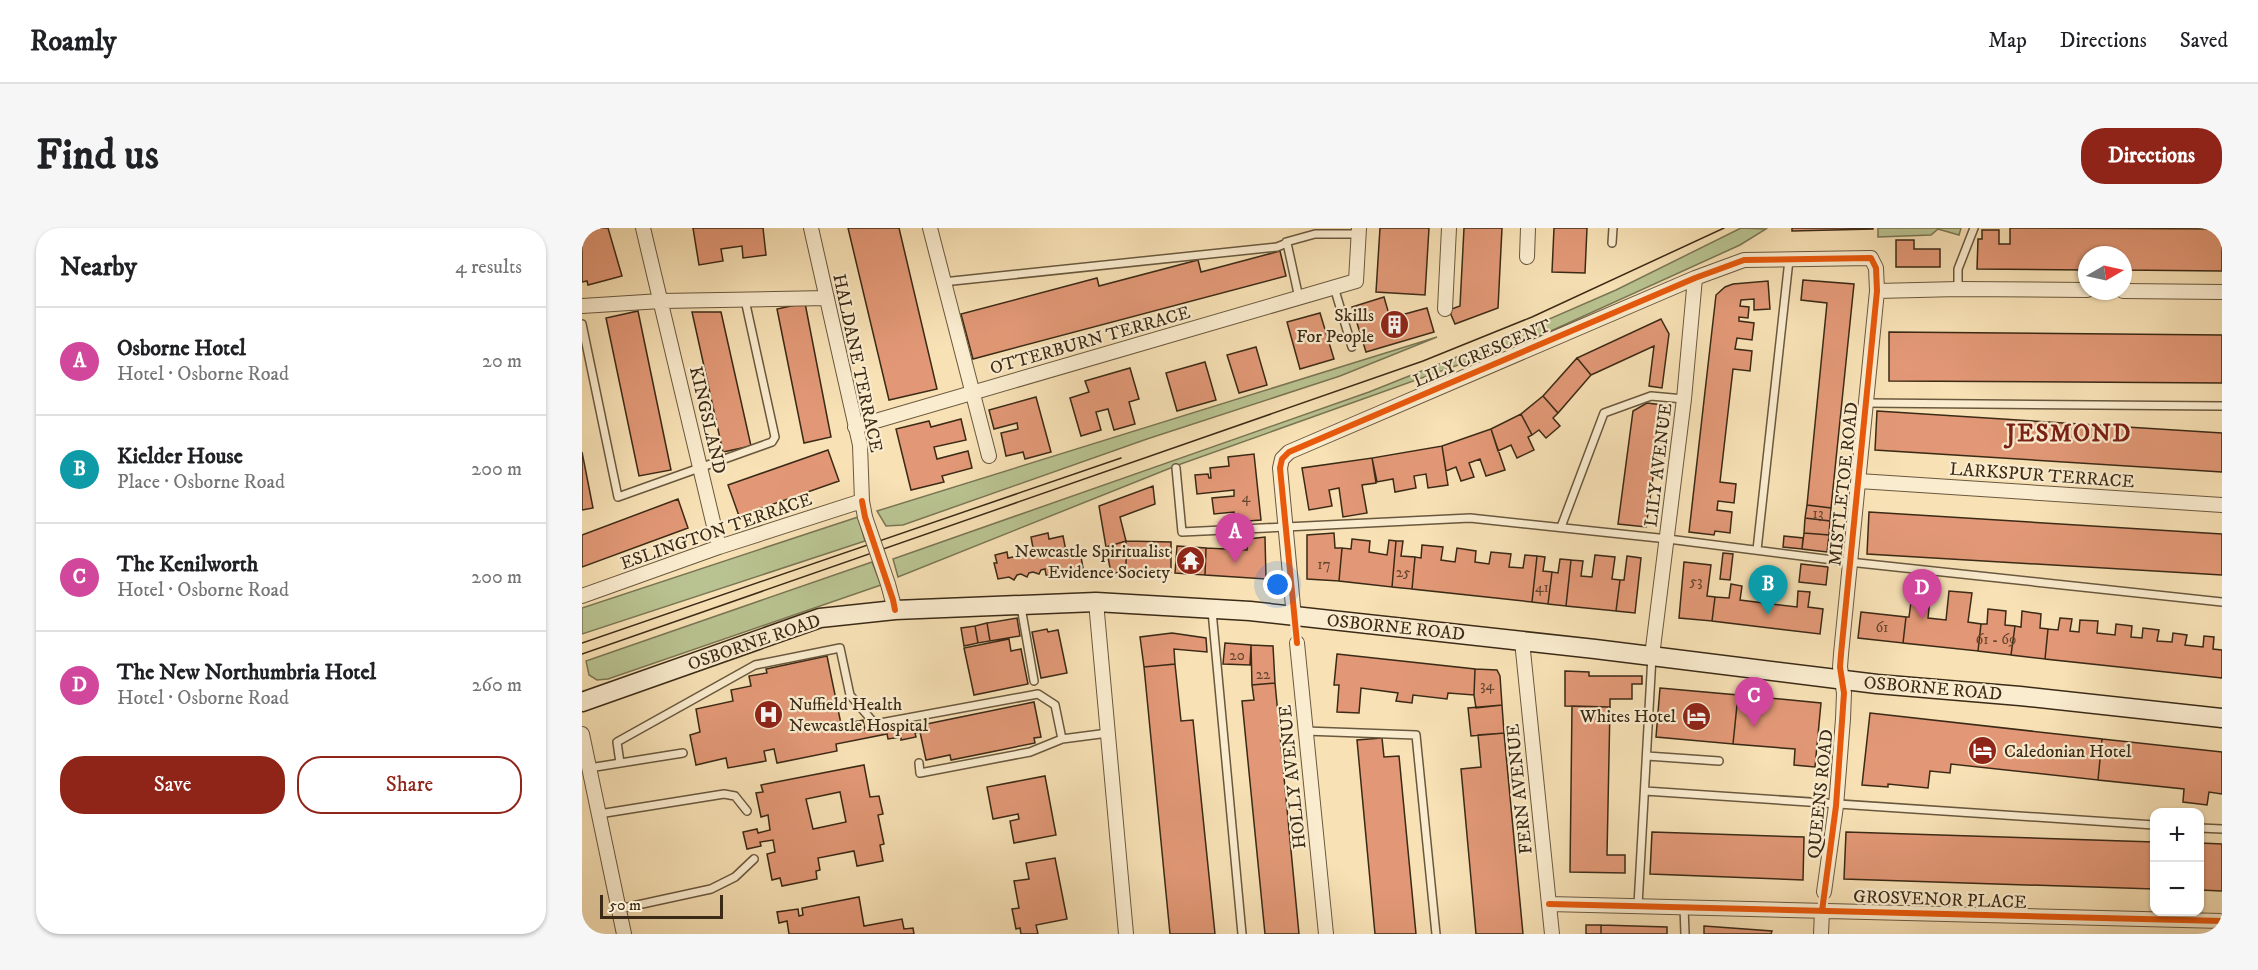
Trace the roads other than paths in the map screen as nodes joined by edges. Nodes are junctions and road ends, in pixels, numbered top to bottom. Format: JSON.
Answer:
{"nodes":[{"id":1,"x":643,"y":228,"type":"edge"},
{"id":2,"x":811,"y":228,"type":"edge"},
{"id":3,"x":930,"y":228,"type":"edge"},
{"id":4,"x":1449,"y":228,"type":"edge"},
{"id":5,"x":1528,"y":228,"type":"edge"},
{"id":6,"x":1613,"y":228,"type":"edge"},
{"id":7,"x":1974,"y":228,"type":"edge"},
{"id":8,"x":1359,"y":231,"type":"edge"},
{"id":9,"x":1287,"y":243,"type":"junction"},
{"id":10,"x":1612,"y":243,"type":"dead end"},
{"id":11,"x":1527,"y":257,"type":"dead end"},
{"id":12,"x":1789,"y":260,"type":"junction"},
{"id":13,"x":1695,"y":278,"type":"junction"},
{"id":14,"x":943,"y":282,"type":"junction"},
{"id":15,"x":1334,"y":287,"type":"junction"},
{"id":16,"x":1958,"y":289,"type":"junction"},
{"id":17,"x":2078,"y":290,"type":"edge"},
{"id":18,"x":1878,"y":291,"type":"junction"},
{"id":19,"x":2132,"y":291,"type":"edge"},
{"id":20,"x":2222,"y":292,"type":"edge"},
{"id":21,"x":827,"y":298,"type":"junction"},
{"id":22,"x":1299,"y":298,"type":"junction"},
{"id":23,"x":745,"y":300,"type":"junction"},
{"id":24,"x":661,"y":301,"type":"junction"},
{"id":25,"x":582,"y":306,"type":"edge"},
{"id":26,"x":1445,"y":309,"type":"dead end"},
{"id":27,"x":582,"y":324,"type":"edge"},
{"id":28,"x":1352,"y":347,"type":"dead end"},
{"id":29,"x":972,"y":393,"type":"junction"},
{"id":30,"x":1684,"y":399,"type":"junction"},
{"id":31,"x":1866,"y":403,"type":"junction"},
{"id":32,"x":2222,"y":406,"type":"edge"},
{"id":33,"x":855,"y":427,"type":"junction"},
{"id":34,"x":988,"y":456,"type":"dead end"},
{"id":35,"x":701,"y":468,"type":"junction"},
{"id":36,"x":1176,"y":468,"type":"dead end"},
{"id":37,"x":1859,"y":481,"type":"junction"},
{"id":38,"x":862,"y":501,"type":"junction"},
{"id":39,"x":2222,"y":505,"type":"edge"},
{"id":40,"x":1561,"y":527,"type":"junction"},
{"id":41,"x":1286,"y":528,"type":"junction"},
{"id":42,"x":1668,"y":539,"type":"junction"},
{"id":43,"x":720,"y":547,"type":"junction"},
{"id":44,"x":1757,"y":550,"type":"junction"},
{"id":45,"x":1849,"y":562,"type":"junction"},
{"id":46,"x":582,"y":596,"type":"edge"},
{"id":47,"x":1096,"y":602,"type":"junction"},
{"id":48,"x":2222,"y":602,"type":"edge"},
{"id":49,"x":1020,"y":604,"type":"junction"},
{"id":50,"x":1212,"y":609,"type":"junction"},
{"id":51,"x":895,"y":610,"type":"junction"},
{"id":52,"x":1294,"y":617,"type":"junction"},
{"id":53,"x":1522,"y":641,"type":"junction"},
{"id":54,"x":1297,"y":643,"type":"dead end"},
{"id":55,"x":1652,"y":656,"type":"junction"},
{"id":56,"x":1842,"y":680,"type":"junction"},
{"id":57,"x":1034,"y":681,"type":"dead end"},
{"id":58,"x":582,"y":702,"type":"edge"},
{"id":59,"x":2222,"y":718,"type":"edge"},
{"id":60,"x":1305,"y":731,"type":"junction"},
{"id":61,"x":1108,"y":733,"type":"junction"},
{"id":62,"x":582,"y":734,"type":"edge"},
{"id":63,"x":1062,"y":739,"type":"junction"},
{"id":64,"x":683,"y":753,"type":"dead end"},
{"id":65,"x":1647,"y":756,"type":"junction"},
{"id":66,"x":1719,"y":761,"type":"dead end"},
{"id":67,"x":620,"y":763,"type":"junction"},
{"id":68,"x":919,"y":763,"type":"dead end"},
{"id":69,"x":589,"y":768,"type":"junction"},
{"id":70,"x":1645,"y":791,"type":"junction"},
{"id":71,"x":1836,"y":806,"type":"junction"},
{"id":72,"x":747,"y":811,"type":"dead end"},
{"id":73,"x":599,"y":814,"type":"junction"},
{"id":74,"x":2150,"y":825,"type":"edge"},
{"id":75,"x":2204,"y":828,"type":"edge"},
{"id":76,"x":2222,"y":829,"type":"edge"},
{"id":77,"x":754,"y":859,"type":"dead end"},
{"id":78,"x":1824,"y":892,"type":"dead end"},
{"id":79,"x":1549,"y":904,"type":"junction"},
{"id":80,"x":1638,"y":905,"type":"junction"},
{"id":81,"x":1684,"y":906,"type":"junction"},
{"id":82,"x":619,"y":909,"type":"junction"},
{"id":83,"x":1821,"y":911,"type":"junction"},
{"id":84,"x":2222,"y":921,"type":"edge"},
{"id":85,"x":624,"y":934,"type":"edge"},
{"id":86,"x":1126,"y":934,"type":"edge"},
{"id":87,"x":1242,"y":934,"type":"edge"},
{"id":88,"x":1326,"y":934,"type":"edge"},
{"id":89,"x":1436,"y":934,"type":"edge"},
{"id":90,"x":1552,"y":934,"type":"edge"},
{"id":91,"x":1685,"y":934,"type":"edge"},
{"id":92,"x":1821,"y":934,"type":"edge"}],
"edges":[{"from":1,"to":24,"type":"street","name":"KINGSLAND"},
{"from":2,"to":21,"type":"street","name":"HALDANE TERRACE"},
{"from":3,"to":14,"type":"street"},
{"from":4,"to":26,"type":"street"},
{"from":5,"to":11,"type":"street"},
{"from":6,"to":10,"type":"lane"},
{"from":7,"to":16,"type":"lane"},
{"from":8,"to":9,"type":"lane"},
{"from":8,"to":15,"type":"street","name":"OTTERBURN TERRACE"},
{"from":9,"to":14,"type":"lane"},
{"from":9,"to":22,"type":"lane"},
{"from":12,"to":13,"type":"street","name":"LILY CRESCENT"},
{"from":12,"to":18,"type":"street","name":"MISTLETOE ROAD"},
{"from":12,"to":44,"type":"lane"},
{"from":13,"to":30,"type":"street","name":"LILY AVENUE"},
{"from":13,"to":41,"type":"street","name":"LILY CRESCENT"},
{"from":14,"to":29,"type":"street"},
{"from":15,"to":22,"type":"street","name":"OTTERBURN TERRACE"},
{"from":15,"to":28,"type":"lane"},
{"from":16,"to":17,"type":"street"},
{"from":16,"to":18,"type":"street"},
{"from":18,"to":31,"type":"street","name":"MISTLETOE ROAD"},
{"from":19,"to":20,"type":"street"},
{"from":21,"to":23,"type":"street"},
{"from":21,"to":33,"type":"street","name":"HALDANE TERRACE"},
{"from":22,"to":29,"type":"street","name":"OTTERBURN TERRACE"},
{"from":23,"to":24,"type":"street"},
{"from":23,"to":35,"type":"lane"},
{"from":24,"to":25,"type":"street"},
{"from":24,"to":35,"type":"street","name":"KINGSLAND"},
{"from":27,"to":35,"type":"lane"},
{"from":29,"to":33,"type":"street","name":"OTTERBURN TERRACE"},
{"from":29,"to":34,"type":"street"},
{"from":30,"to":40,"type":"lane"},
{"from":30,"to":42,"type":"street","name":"LILY AVENUE"},
{"from":31,"to":32,"type":"lane"},
{"from":31,"to":37,"type":"street","name":"MISTLETOE ROAD"},
{"from":33,"to":38,"type":"street","name":"HALDANE TERRACE"},
{"from":35,"to":43,"type":"street","name":"KINGSLAND"},
{"from":36,"to":41,"type":"lane"},
{"from":37,"to":39,"type":"street","name":"LARKSPUR TERRACE"},
{"from":37,"to":45,"type":"street","name":"MISTLETOE ROAD"},
{"from":38,"to":43,"type":"street","name":"ESLINGTON TERRACE"},
{"from":38,"to":51,"type":"street","name":"HALDANE TERRACE","bridge":true},
{"from":40,"to":41,"type":"lane"},
{"from":40,"to":42,"type":"lane"},
{"from":41,"to":52,"type":"street"},
{"from":42,"to":44,"type":"lane"},
{"from":42,"to":55,"type":"street","name":"LILY AVENUE"},
{"from":43,"to":46,"type":"street","name":"ESLINGTON TERRACE"},
{"from":44,"to":45,"type":"lane"},
{"from":45,"to":48,"type":"lane"},
{"from":45,"to":56,"type":"street","name":"MISTLETOE ROAD"},
{"from":47,"to":49,"type":"main road","name":"OSBORNE ROAD"},
{"from":47,"to":50,"type":"main road","name":"OSBORNE ROAD"},
{"from":47,"to":61,"type":"street"},
{"from":49,"to":51,"type":"main road","name":"OSBORNE ROAD"},
{"from":49,"to":57,"type":"lane"},
{"from":50,"to":52,"type":"main road","name":"OSBORNE ROAD"},
{"from":50,"to":87,"type":"lane"},
{"from":51,"to":58,"type":"main road","name":"OSBORNE ROAD"},
{"from":52,"to":53,"type":"main road","name":"OSBORNE ROAD"},
{"from":53,"to":55,"type":"main road","name":"OSBORNE ROAD"},
{"from":53,"to":79,"type":"street","name":"FERN AVENUE"},
{"from":54,"to":60,"type":"street","name":"HOLLY AVENUE"},
{"from":55,"to":56,"type":"main road","name":"OSBORNE ROAD"},
{"from":55,"to":65,"type":"lane"},
{"from":56,"to":59,"type":"main road","name":"OSBORNE ROAD"},
{"from":56,"to":71,"type":"street","name":"QUEENS ROAD"},
{"from":60,"to":88,"type":"street","name":"HOLLY AVENUE"},
{"from":60,"to":89,"type":"lane"},
{"from":61,"to":63,"type":"lane"},
{"from":61,"to":86,"type":"street"},
{"from":62,"to":69,"type":"street"},
{"from":63,"to":67,"type":"lane"},
{"from":63,"to":68,"type":"lane"},
{"from":64,"to":67,"type":"lane"},
{"from":65,"to":66,"type":"lane"},
{"from":65,"to":70,"type":"lane"},
{"from":67,"to":69,"type":"lane"},
{"from":69,"to":73,"type":"street"},
{"from":70,"to":71,"type":"lane"},
{"from":70,"to":80,"type":"lane"},
{"from":71,"to":74,"type":"lane"},
{"from":71,"to":78,"type":"street","name":"QUEENS ROAD"},
{"from":72,"to":73,"type":"lane"},
{"from":73,"to":82,"type":"street"},
{"from":75,"to":76,"type":"lane"},
{"from":77,"to":82,"type":"lane"},
{"from":79,"to":80,"type":"street","name":"GROSVENOR PLACE"},
{"from":79,"to":90,"type":"street","name":"FERN AVENUE"},
{"from":80,"to":81,"type":"street","name":"GROSVENOR PLACE"},
{"from":81,"to":83,"type":"street","name":"GROSVENOR PLACE"},
{"from":81,"to":91,"type":"lane"},
{"from":82,"to":85,"type":"street"},
{"from":83,"to":84,"type":"street","name":"GROSVENOR PLACE"},
{"from":83,"to":92,"type":"street"}]}
